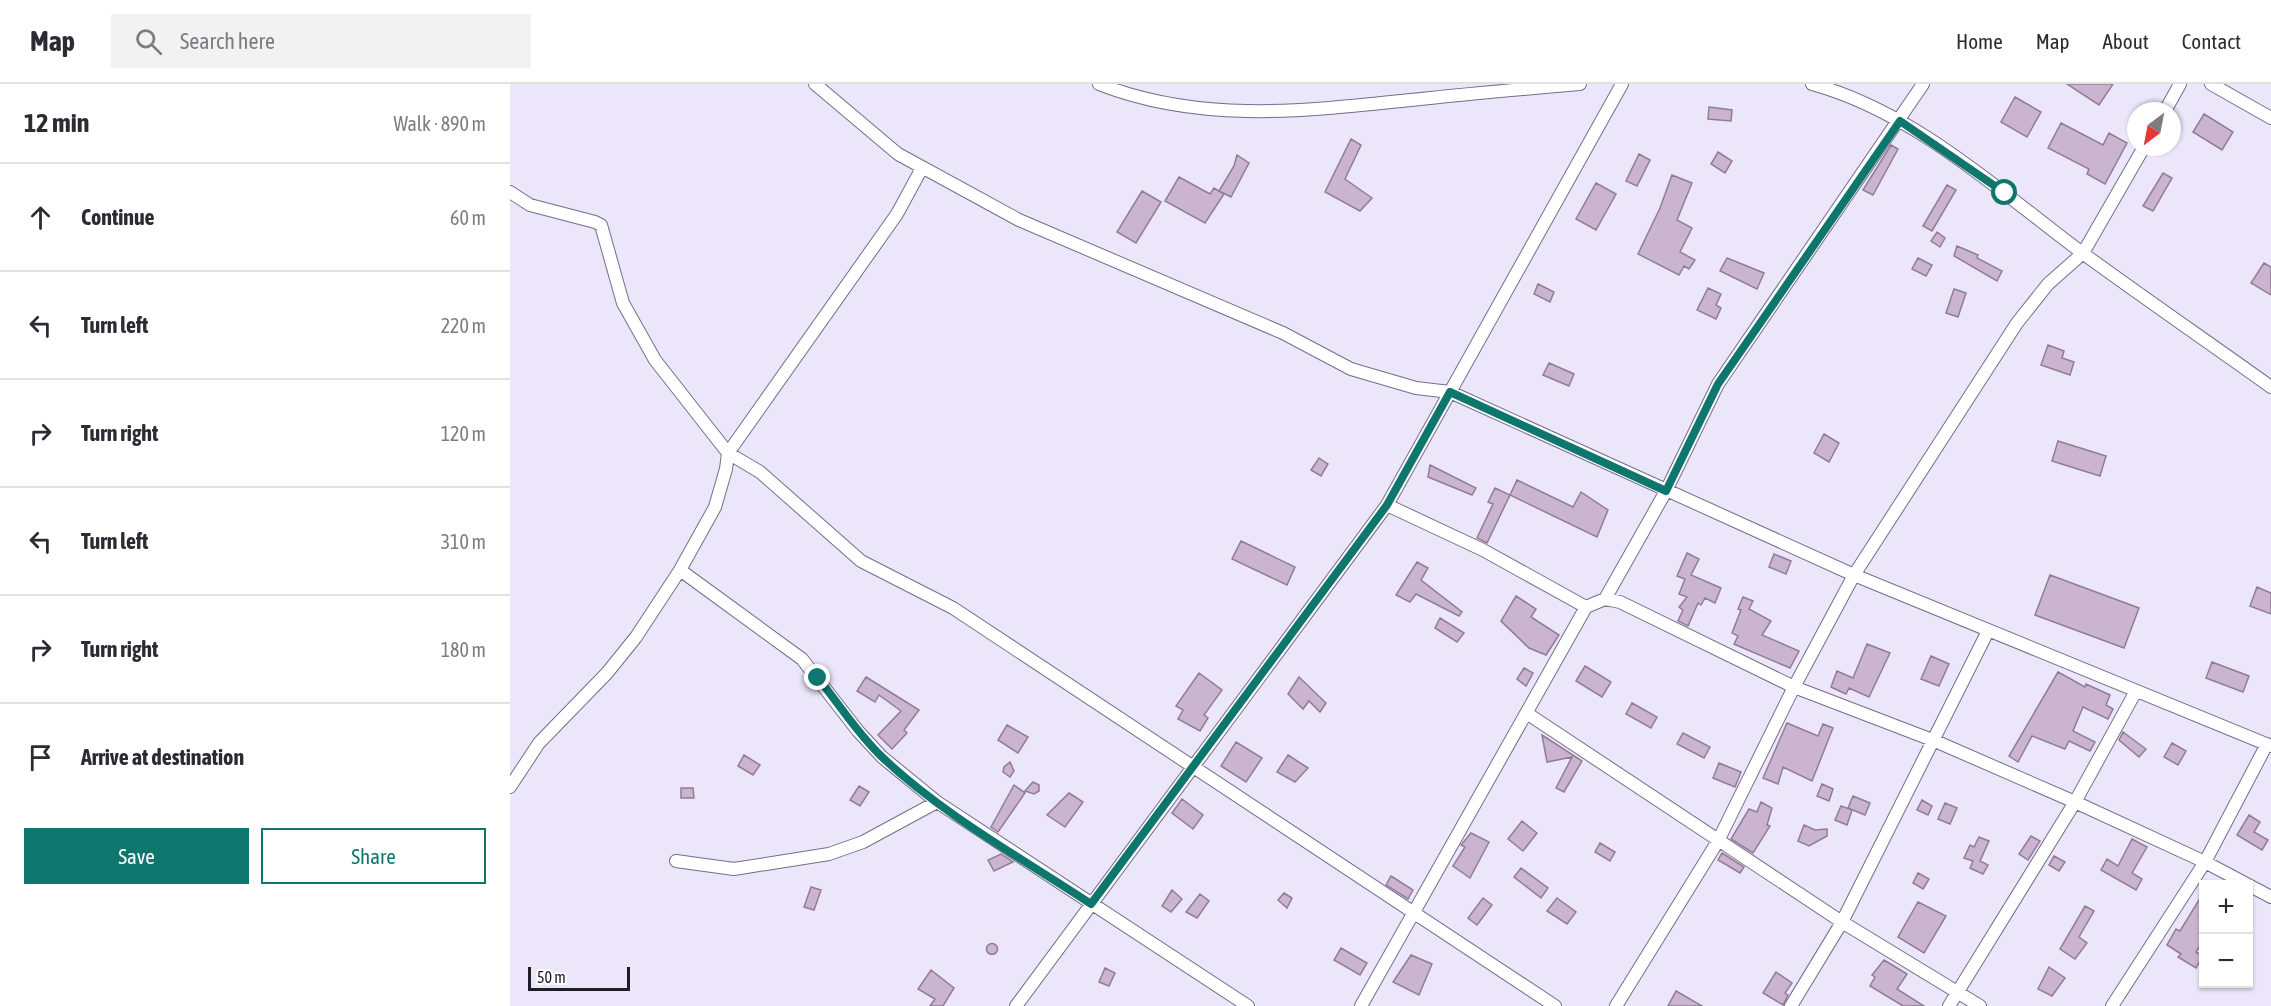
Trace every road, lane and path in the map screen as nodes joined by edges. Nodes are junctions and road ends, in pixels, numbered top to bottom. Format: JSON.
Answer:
{"nodes":[{"id":1,"x":815,"y":84,"type":"edge"},
{"id":2,"x":1100,"y":84,"type":"edge"},
{"id":3,"x":1580,"y":84,"type":"edge"},
{"id":4,"x":1622,"y":84,"type":"edge"},
{"id":5,"x":1812,"y":84,"type":"edge"},
{"id":6,"x":1844,"y":84,"type":"edge"},
{"id":7,"x":1923,"y":84,"type":"edge"},
{"id":8,"x":2180,"y":84,"type":"edge"},
{"id":9,"x":2211,"y":84,"type":"edge"},
{"id":10,"x":2170,"y":102,"type":"edge"},
{"id":11,"x":1869,"y":106,"type":"junction"},
{"id":12,"x":2271,"y":118,"type":"edge"},
{"id":13,"x":1900,"y":121,"type":"junction"},
{"id":14,"x":2139,"y":156,"type":"edge"},
{"id":15,"x":922,"y":168,"type":"junction"},
{"id":16,"x":510,"y":192,"type":"edge"},
{"id":17,"x":2083,"y":253,"type":"junction"},
{"id":18,"x":2271,"y":387,"type":"edge"},
{"id":19,"x":1450,"y":392,"type":"junction"},
{"id":20,"x":728,"y":453,"type":"junction"},
{"id":21,"x":1666,"y":491,"type":"junction"},
{"id":22,"x":1387,"y":505,"type":"junction"},
{"id":23,"x":680,"y":570,"type":"junction"},
{"id":24,"x":1854,"y":576,"type":"junction"},
{"id":25,"x":1605,"y":600,"type":"junction"},
{"id":26,"x":1586,"y":607,"type":"junction"},
{"id":27,"x":1988,"y":631,"type":"junction"},
{"id":28,"x":1794,"y":687,"type":"junction"},
{"id":29,"x":2136,"y":691,"type":"junction"},
{"id":30,"x":1528,"y":714,"type":"junction"},
{"id":31,"x":1935,"y":741,"type":"junction"},
{"id":32,"x":2269,"y":745,"type":"edge"},
{"id":33,"x":1193,"y":766,"type":"junction"},
{"id":34,"x":510,"y":788,"type":"edge"},
{"id":35,"x":937,"y":802,"type":"junction"},
{"id":36,"x":2075,"y":802,"type":"junction"},
{"id":37,"x":1718,"y":841,"type":"junction"},
{"id":38,"x":676,"y":861,"type":"dead end"},
{"id":39,"x":2205,"y":862,"type":"junction"},
{"id":40,"x":2271,"y":897,"type":"edge"},
{"id":41,"x":1091,"y":904,"type":"junction"},
{"id":42,"x":1413,"y":911,"type":"junction"},
{"id":43,"x":1842,"y":922,"type":"junction"},
{"id":44,"x":1958,"y":992,"type":"junction"},
{"id":45,"x":1016,"y":1006,"type":"edge"},
{"id":46,"x":1248,"y":1006,"type":"edge"},
{"id":47,"x":1361,"y":1006,"type":"edge"},
{"id":48,"x":1555,"y":1006,"type":"edge"},
{"id":49,"x":1616,"y":1006,"type":"edge"},
{"id":50,"x":1791,"y":1006,"type":"edge"},
{"id":51,"x":1949,"y":1006,"type":"edge"},
{"id":52,"x":1980,"y":1006,"type":"edge"},
{"id":53,"x":2112,"y":1006,"type":"edge"}],
"edges":[{"from":1,"to":15,"type":"street"},
{"from":2,"to":3,"type":"street"},
{"from":4,"to":19,"type":"street"},
{"from":5,"to":11,"type":"street"},
{"from":6,"to":11,"type":"street"},
{"from":7,"to":13,"type":"street"},
{"from":8,"to":10,"type":"street"},
{"from":9,"to":12,"type":"street"},
{"from":11,"to":13,"type":"street"},
{"from":13,"to":17,"type":"street"},
{"from":13,"to":21,"type":"street"},
{"from":14,"to":17,"type":"street"},
{"from":15,"to":19,"type":"street"},
{"from":15,"to":20,"type":"street"},
{"from":16,"to":20,"type":"street"},
{"from":17,"to":18,"type":"street"},
{"from":17,"to":24,"type":"street"},
{"from":19,"to":21,"type":"street"},
{"from":19,"to":22,"type":"street"},
{"from":20,"to":23,"type":"street"},
{"from":20,"to":33,"type":"street"},
{"from":21,"to":24,"type":"street"},
{"from":21,"to":25,"type":"street"},
{"from":22,"to":26,"type":"street"},
{"from":22,"to":33,"type":"street"},
{"from":23,"to":34,"type":"street"},
{"from":23,"to":35,"type":"street"},
{"from":24,"to":27,"type":"street"},
{"from":24,"to":28,"type":"street"},
{"from":25,"to":26,"type":"street"},
{"from":25,"to":28,"type":"street"},
{"from":26,"to":30,"type":"street"},
{"from":27,"to":29,"type":"street"},
{"from":27,"to":31,"type":"street"},
{"from":28,"to":31,"type":"street"},
{"from":28,"to":37,"type":"street"},
{"from":29,"to":32,"type":"street"},
{"from":29,"to":36,"type":"street"},
{"from":30,"to":37,"type":"street"},
{"from":30,"to":42,"type":"street"},
{"from":31,"to":36,"type":"street"},
{"from":31,"to":43,"type":"street"},
{"from":32,"to":39,"type":"street"},
{"from":33,"to":41,"type":"street"},
{"from":33,"to":42,"type":"street"},
{"from":35,"to":38,"type":"street"},
{"from":35,"to":41,"type":"street"},
{"from":36,"to":39,"type":"street"},
{"from":36,"to":44,"type":"street"},
{"from":37,"to":43,"type":"street"},
{"from":37,"to":49,"type":"street"},
{"from":39,"to":40,"type":"street"},
{"from":39,"to":53,"type":"street"},
{"from":41,"to":45,"type":"street"},
{"from":41,"to":46,"type":"street"},
{"from":42,"to":47,"type":"street"},
{"from":42,"to":48,"type":"street"},
{"from":43,"to":44,"type":"street"},
{"from":43,"to":50,"type":"street"},
{"from":44,"to":51,"type":"street"},
{"from":44,"to":52,"type":"street"}]}
